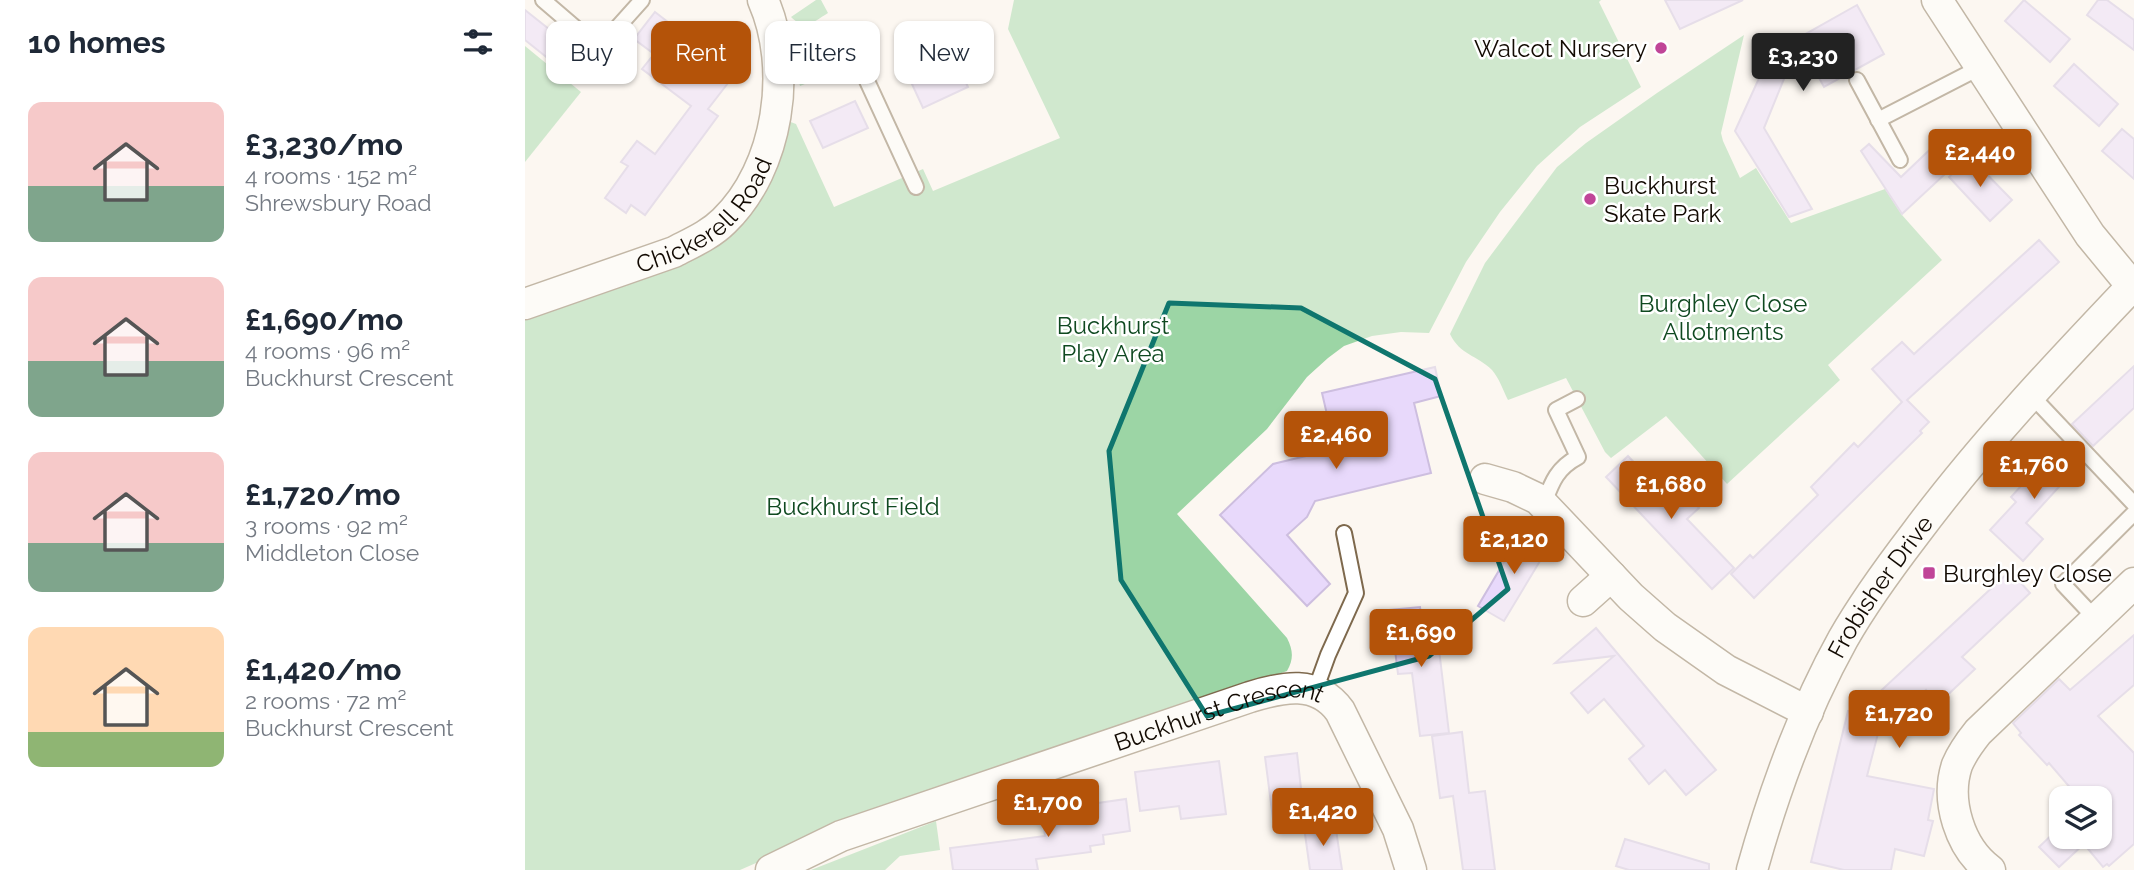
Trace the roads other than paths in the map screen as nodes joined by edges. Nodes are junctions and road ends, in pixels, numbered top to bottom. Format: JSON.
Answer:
{"nodes":[{"id":1,"x":543,"y":0,"type":"edge"},
{"id":2,"x":642,"y":0,"type":"edge"},
{"id":3,"x":763,"y":0,"type":"edge"},
{"id":4,"x":1937,"y":0,"type":"edge"},
{"id":5,"x":771,"y":21,"type":"edge"},
{"id":6,"x":1981,"y":67,"type":"junction"},
{"id":7,"x":1857,"y":80,"type":"dead end"},
{"id":8,"x":780,"y":84,"type":"edge"},
{"id":9,"x":868,"y":84,"type":"edge"},
{"id":10,"x":1878,"y":120,"type":"junction"},
{"id":11,"x":1900,"y":160,"type":"dead end"},
{"id":12,"x":916,"y":187,"type":"dead end"},
{"id":13,"x":2133,"y":285,"type":"edge"},
{"id":14,"x":525,"y":304,"type":"edge"},
{"id":15,"x":2030,"y":394,"type":"junction"},
{"id":16,"x":1577,"y":399,"type":"dead end"},
{"id":17,"x":1485,"y":480,"type":"dead end"},
{"id":18,"x":1544,"y":503,"type":"junction"},
{"id":19,"x":2134,"y":504,"type":"edge"},
{"id":20,"x":2134,"y":513,"type":"edge"},
{"id":21,"x":1344,"y":533,"type":"dead end"},
{"id":22,"x":1611,"y":576,"type":"junction"},
{"id":23,"x":2134,"y":583,"type":"edge"},
{"id":24,"x":1583,"y":601,"type":"dead end"},
{"id":25,"x":2096,"y":619,"type":"junction"},
{"id":26,"x":1315,"y":691,"type":"junction"},
{"id":27,"x":1808,"y":712,"type":"junction"},
{"id":28,"x":771,"y":870,"type":"edge"},
{"id":29,"x":1411,"y":870,"type":"edge"},
{"id":30,"x":1752,"y":870,"type":"edge"},
{"id":31,"x":1990,"y":870,"type":"edge"}],
"edges":[{"from":1,"to":2,"type":"lane"},
{"from":3,"to":5,"type":"street","name":"Chickerell Road"},
{"from":4,"to":6,"type":"street"},
{"from":6,"to":10,"type":"lane"},
{"from":6,"to":13,"type":"street"},
{"from":7,"to":10,"type":"lane"},
{"from":8,"to":14,"type":"street","name":"Chickerell Road"},
{"from":9,"to":12,"type":"lane"},
{"from":10,"to":11,"type":"lane"},
{"from":13,"to":15,"type":"street","name":"Frobisher Drive"},
{"from":15,"to":19,"type":"lane"},
{"from":15,"to":27,"type":"street","name":"Frobisher Drive"},
{"from":16,"to":18,"type":"lane"},
{"from":17,"to":18,"type":"street"},
{"from":18,"to":22,"type":"street"},
{"from":20,"to":25,"type":"lane"},
{"from":21,"to":26,"type":"lane"},
{"from":22,"to":24,"type":"street"},
{"from":22,"to":27,"type":"street"},
{"from":23,"to":25,"type":"street"},
{"from":25,"to":31,"type":"street"},
{"from":26,"to":28,"type":"street","name":"Buckhurst Crescent"},
{"from":26,"to":29,"type":"street","name":"Buckhurst Crescent"},
{"from":27,"to":30,"type":"street","name":"Frobisher Drive"}]}
